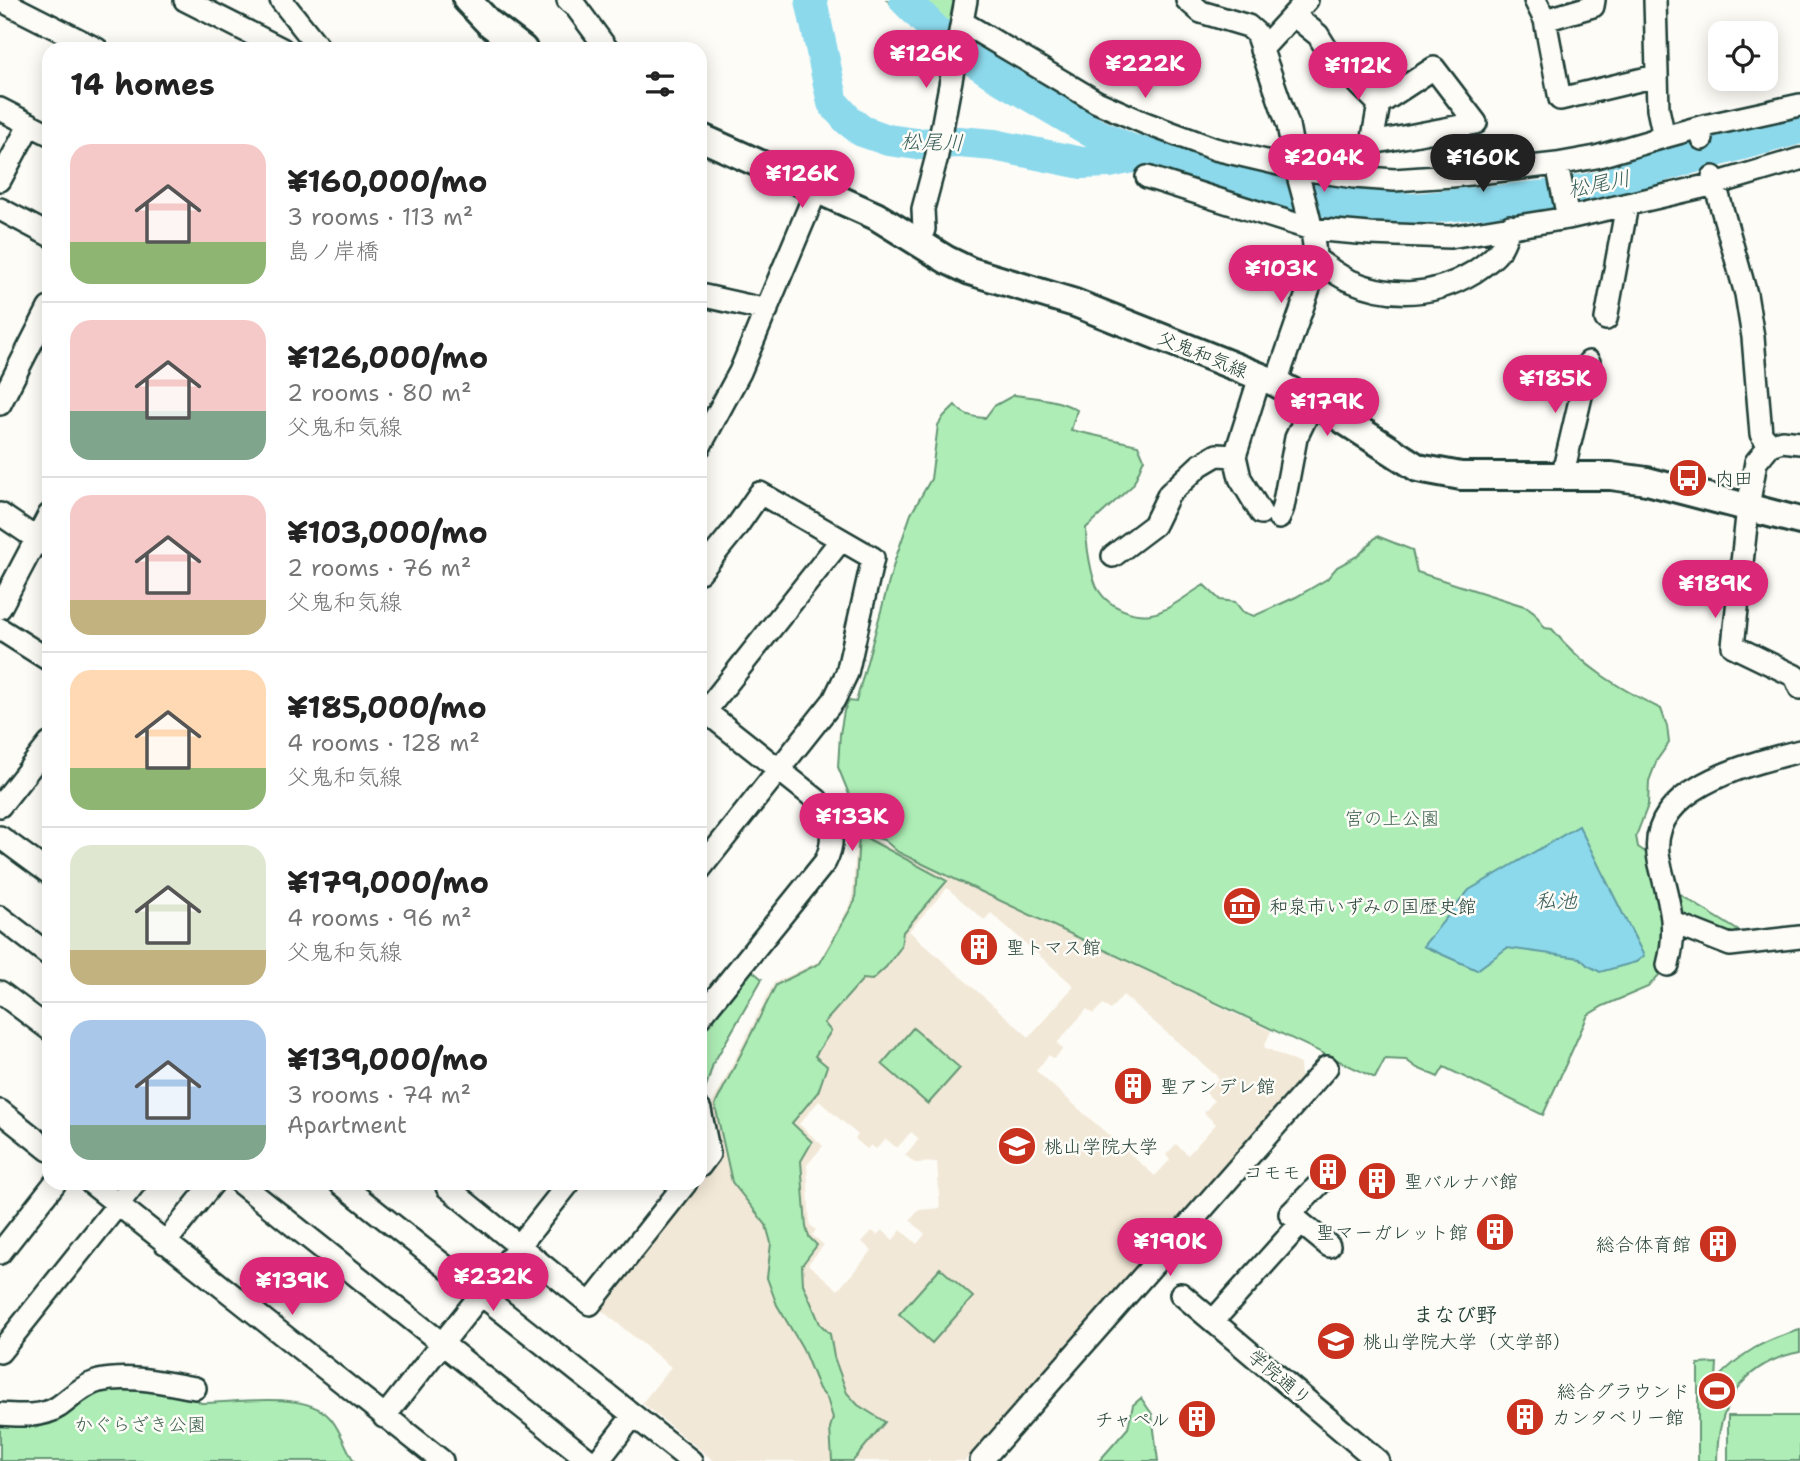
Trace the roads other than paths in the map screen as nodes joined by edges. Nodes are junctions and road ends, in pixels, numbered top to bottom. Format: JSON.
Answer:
{"nodes":[{"id":1,"x":0,"y":0,"type":"edge"},
{"id":2,"x":185,"y":0,"type":"edge"},
{"id":3,"x":281,"y":0,"type":"edge"},
{"id":4,"x":467,"y":0,"type":"edge"},
{"id":5,"x":568,"y":0,"type":"edge"},
{"id":6,"x":966,"y":0,"type":"edge"},
{"id":7,"x":1187,"y":0,"type":"edge"},
{"id":8,"x":1535,"y":0,"type":"edge"},
{"id":9,"x":1594,"y":0,"type":"edge"},
{"id":10,"x":1656,"y":0,"type":"edge"},
{"id":11,"x":1300,"y":8,"type":"edge"},
{"id":12,"x":1545,"y":20,"type":"junction"},
{"id":13,"x":961,"y":27,"type":"junction"},
{"id":14,"x":83,"y":42,"type":"edge"},
{"id":15,"x":268,"y":42,"type":"edge"},
{"id":16,"x":314,"y":42,"type":"edge"},
{"id":17,"x":514,"y":42,"type":"edge"},
{"id":18,"x":602,"y":42,"type":"edge"},
{"id":19,"x":1261,"y":50,"type":"junction"},
{"id":20,"x":1656,"y":76,"type":"junction"},
{"id":21,"x":1379,"y":104,"type":"junction"},
{"id":22,"x":1800,"y":105,"type":"edge"},
{"id":23,"x":0,"y":109,"type":"edge"},
{"id":24,"x":40,"y":129,"type":"edge"},
{"id":25,"x":1664,"y":137,"type":"junction"},
{"id":26,"x":707,"y":140,"type":"edge"},
{"id":27,"x":1800,"y":159,"type":"edge"},
{"id":28,"x":1557,"y":167,"type":"junction"},
{"id":29,"x":1297,"y":173,"type":"junction"},
{"id":30,"x":1147,"y":177,"type":"dead end"},
{"id":31,"x":0,"y":180,"type":"edge"},
{"id":32,"x":1714,"y":181,"type":"junction"},
{"id":33,"x":816,"y":191,"type":"junction"},
{"id":34,"x":1627,"y":205,"type":"junction"},
{"id":35,"x":0,"y":209,"type":"edge"},
{"id":36,"x":1567,"y":216,"type":"junction"},
{"id":37,"x":1310,"y":224,"type":"junction"},
{"id":38,"x":1510,"y":226,"type":"junction"},
{"id":39,"x":42,"y":231,"type":"edge"},
{"id":40,"x":919,"y":243,"type":"junction"},
{"id":41,"x":1316,"y":259,"type":"junction"},
{"id":42,"x":707,"y":289,"type":"edge"},
{"id":43,"x":767,"y":310,"type":"junction"},
{"id":44,"x":1606,"y":319,"type":"dead end"},
{"id":45,"x":42,"y":322,"type":"edge"},
{"id":46,"x":1589,"y":362,"type":"dead end"},
{"id":47,"x":1268,"y":380,"type":"junction"},
{"id":48,"x":1312,"y":403,"type":"junction"},
{"id":49,"x":0,"y":404,"type":"edge"},
{"id":50,"x":707,"y":433,"type":"edge"},
{"id":51,"x":1800,"y":443,"type":"edge"},
{"id":52,"x":1770,"y":445,"type":"junction"},
{"id":53,"x":1236,"y":456,"type":"junction"},
{"id":54,"x":1562,"y":477,"type":"junction"},
{"id":55,"x":1748,"y":507,"type":"junction"},
{"id":56,"x":0,"y":514,"type":"edge"},
{"id":57,"x":1800,"y":521,"type":"edge"},
{"id":58,"x":841,"y":540,"type":"junction"},
{"id":59,"x":42,"y":542,"type":"edge"},
{"id":60,"x":42,"y":545,"type":"edge"},
{"id":61,"x":1113,"y":556,"type":"dead end"},
{"id":62,"x":707,"y":563,"type":"edge"},
{"id":63,"x":0,"y":608,"type":"edge"},
{"id":64,"x":0,"y":629,"type":"edge"},
{"id":65,"x":42,"y":656,"type":"edge"},
{"id":66,"x":1798,"y":680,"type":"edge"},
{"id":67,"x":707,"y":706,"type":"edge"},
{"id":68,"x":707,"y":716,"type":"edge"},
{"id":69,"x":1800,"y":751,"type":"edge"},
{"id":70,"x":42,"y":753,"type":"edge"},
{"id":71,"x":780,"y":769,"type":"junction"},
{"id":72,"x":0,"y":806,"type":"edge"},
{"id":73,"x":0,"y":837,"type":"edge"},
{"id":74,"x":707,"y":860,"type":"edge"},
{"id":75,"x":42,"y":868,"type":"edge"},
{"id":76,"x":0,"y":917,"type":"edge"},
{"id":77,"x":1674,"y":923,"type":"junction"},
{"id":78,"x":1800,"y":937,"type":"edge"},
{"id":79,"x":42,"y":949,"type":"edge"},
{"id":80,"x":1668,"y":965,"type":"dead end"},
{"id":81,"x":0,"y":992,"type":"edge"},
{"id":82,"x":707,"y":1008,"type":"edge"},
{"id":83,"x":42,"y":1025,"type":"edge"},
{"id":84,"x":1327,"y":1067,"type":"dead end"},
{"id":85,"x":0,"y":1111,"type":"edge"},
{"id":86,"x":42,"y":1144,"type":"edge"},
{"id":87,"x":1330,"y":1173,"type":"dead end"},
{"id":88,"x":49,"y":1190,"type":"edge"},
{"id":89,"x":100,"y":1190,"type":"edge"},
{"id":90,"x":129,"y":1190,"type":"edge"},
{"id":91,"x":207,"y":1190,"type":"edge"},
{"id":92,"x":249,"y":1190,"type":"edge"},
{"id":93,"x":349,"y":1190,"type":"edge"},
{"id":94,"x":454,"y":1190,"type":"edge"},
{"id":95,"x":563,"y":1190,"type":"edge"},
{"id":96,"x":680,"y":1190,"type":"edge"},
{"id":97,"x":118,"y":1204,"type":"junction"},
{"id":98,"x":1301,"y":1223,"type":"junction"},
{"id":99,"x":165,"y":1243,"type":"junction"},
{"id":100,"x":3,"y":1244,"type":"edge"},
{"id":101,"x":519,"y":1246,"type":"junction"},
{"id":102,"x":1329,"y":1246,"type":"dead end"},
{"id":103,"x":1181,"y":1294,"type":"dead end"},
{"id":104,"x":480,"y":1295,"type":"junction"},
{"id":105,"x":1213,"y":1321,"type":"junction"},
{"id":106,"x":440,"y":1344,"type":"junction"},
{"id":107,"x":0,"y":1352,"type":"edge"},
{"id":108,"x":195,"y":1388,"type":"dead end"},
{"id":109,"x":0,"y":1414,"type":"edge"},
{"id":110,"x":384,"y":1416,"type":"junction"},
{"id":111,"x":633,"y":1416,"type":"junction"},
{"id":112,"x":442,"y":1461,"type":"edge"},
{"id":113,"x":590,"y":1461,"type":"edge"},
{"id":114,"x":598,"y":1461,"type":"edge"},
{"id":115,"x":691,"y":1461,"type":"edge"},
{"id":116,"x":981,"y":1461,"type":"edge"},
{"id":117,"x":1378,"y":1461,"type":"edge"}],
"edges":[{"from":1,"to":14,"type":"street"},
{"from":2,"to":15,"type":"street"},
{"from":3,"to":16,"type":"street"},
{"from":4,"to":17,"type":"main road"},
{"from":5,"to":18,"type":"street"},
{"from":6,"to":13,"type":"street"},
{"from":7,"to":19,"type":"street"},
{"from":8,"to":12,"type":"street"},
{"from":9,"to":12,"type":"street"},
{"from":10,"to":20,"type":"street"},
{"from":11,"to":19,"type":"street"},
{"from":11,"to":21,"type":"street"},
{"from":12,"to":20,"type":"street"},
{"from":13,"to":29,"type":"street"},
{"from":13,"to":40,"type":"street"},
{"from":19,"to":29,"type":"street"},
{"from":20,"to":25,"type":"street"},
{"from":21,"to":21,"type":"street"},
{"from":22,"to":25,"type":"street"},
{"from":23,"to":24,"type":"street"},
{"from":24,"to":31,"type":"street"},
{"from":25,"to":28,"type":"street"},
{"from":26,"to":33,"type":"main road","name":"父鬼和気線"},
{"from":27,"to":32,"type":"street"},
{"from":28,"to":29,"type":"street"},
{"from":28,"to":36,"type":"street"},
{"from":29,"to":37,"type":"street"},
{"from":30,"to":37,"type":"street"},
{"from":32,"to":34,"type":"street"},
{"from":32,"to":52,"type":"street"},
{"from":33,"to":40,"type":"main road","name":"父鬼和気線"},
{"from":33,"to":43,"type":"street"},
{"from":34,"to":36,"type":"street"},
{"from":34,"to":44,"type":"street"},
{"from":35,"to":39,"type":"street"},
{"from":36,"to":38,"type":"street"},
{"from":37,"to":38,"type":"street"},
{"from":37,"to":41,"type":"street"},
{"from":38,"to":41,"type":"street"},
{"from":40,"to":47,"type":"main road","name":"父鬼和気線"},
{"from":41,"to":47,"type":"street"},
{"from":42,"to":43,"type":"street"},
{"from":43,"to":50,"type":"street"},
{"from":45,"to":49,"type":"street"},
{"from":46,"to":54,"type":"street"},
{"from":47,"to":48,"type":"main road","name":"父鬼和気線"},
{"from":47,"to":53,"type":"street"},
{"from":48,"to":53,"type":"street"},
{"from":48,"to":54,"type":"main road","name":"父鬼和気線"},
{"from":51,"to":52,"type":"street"},
{"from":52,"to":55,"type":"street"},
{"from":53,"to":61,"type":"street"},
{"from":54,"to":55,"type":"main road","name":"父鬼和気線"},
{"from":55,"to":57,"type":"main road","name":"父鬼和気線"},
{"from":55,"to":66,"type":"street"},
{"from":56,"to":59,"type":"street"},
{"from":58,"to":62,"type":"street"},
{"from":58,"to":67,"type":"street"},
{"from":58,"to":71,"type":"street"},
{"from":60,"to":63,"type":"street"},
{"from":64,"to":65,"type":"street"},
{"from":68,"to":71,"type":"street"},
{"from":69,"to":77,"type":"street"},
{"from":70,"to":72,"type":"street"},
{"from":71,"to":74,"type":"street"},
{"from":71,"to":82,"type":"street"},
{"from":73,"to":75,"type":"street"},
{"from":76,"to":79,"type":"street"},
{"from":77,"to":78,"type":"street"},
{"from":77,"to":80,"type":"street"},
{"from":81,"to":83,"type":"street"},
{"from":84,"to":116,"type":"street"},
{"from":85,"to":86,"type":"street"},
{"from":87,"to":98,"type":"street"},
{"from":88,"to":100,"type":"street"},
{"from":89,"to":97,"type":"street"},
{"from":90,"to":97,"type":"street"},
{"from":91,"to":99,"type":"street"},
{"from":92,"to":106,"type":"street"},
{"from":93,"to":104,"type":"street"},
{"from":94,"to":101,"type":"street"},
{"from":95,"to":101,"type":"street"},
{"from":96,"to":101,"type":"street"},
{"from":97,"to":99,"type":"street"},
{"from":97,"to":107,"type":"street"},
{"from":98,"to":102,"type":"street"},
{"from":98,"to":105,"type":"street"},
{"from":99,"to":110,"type":"street"},
{"from":101,"to":104,"type":"street"},
{"from":103,"to":105,"type":"street","name":"学院通り"},
{"from":104,"to":106,"type":"street"},
{"from":104,"to":111,"type":"street"},
{"from":105,"to":117,"type":"street","name":"学院通り"},
{"from":106,"to":110,"type":"street"},
{"from":106,"to":113,"type":"street"},
{"from":108,"to":109,"type":"street"},
{"from":110,"to":112,"type":"street"},
{"from":111,"to":114,"type":"street"},
{"from":111,"to":115,"type":"street"}]}
